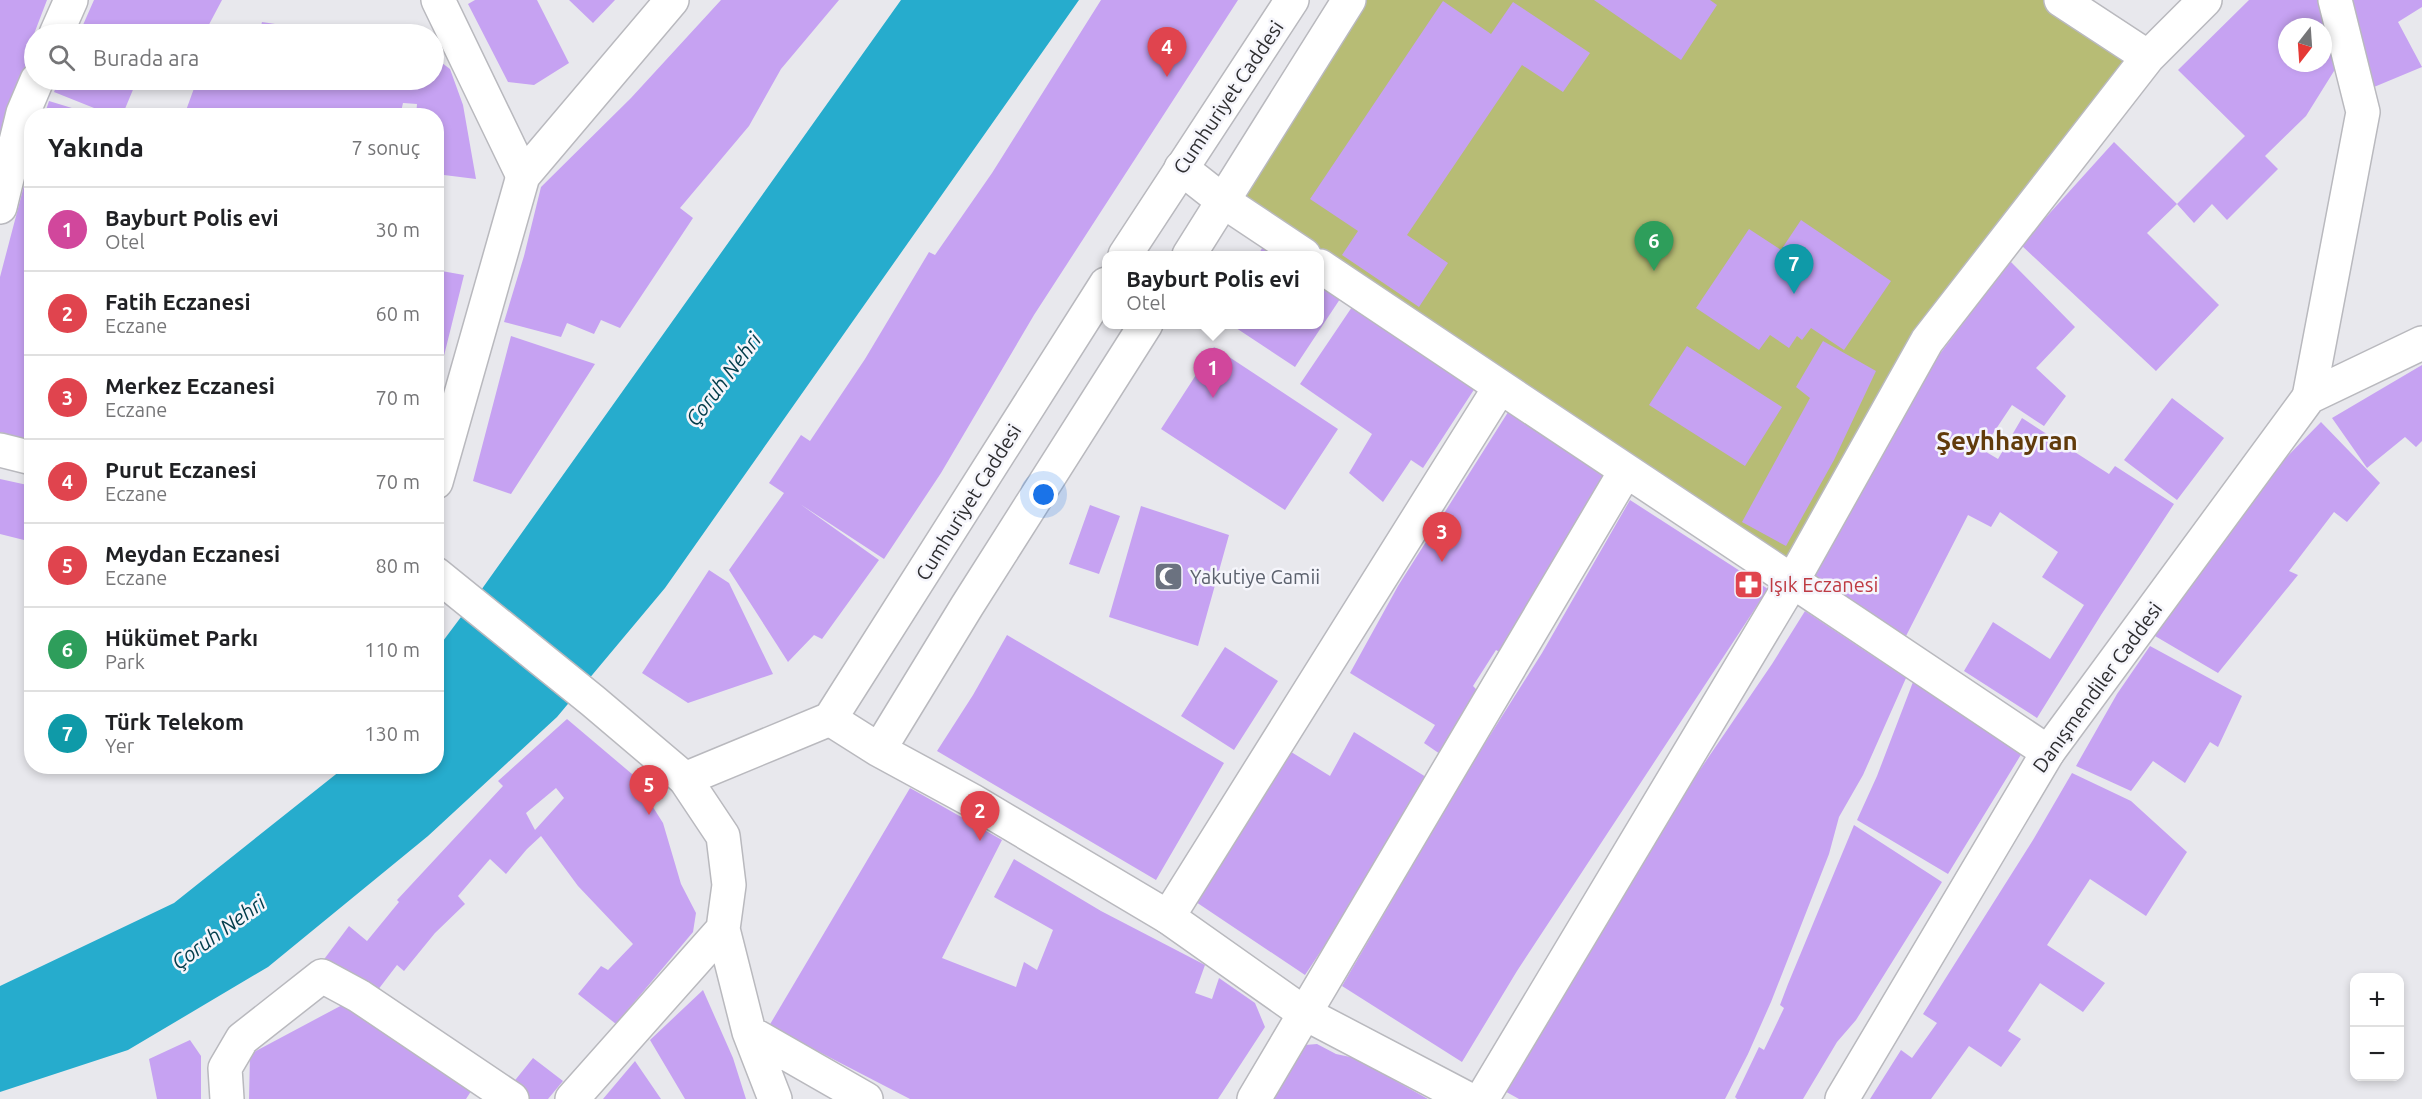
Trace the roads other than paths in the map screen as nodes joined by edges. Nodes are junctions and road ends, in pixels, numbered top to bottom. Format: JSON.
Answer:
{"nodes":[{"id":1,"x":71,"y":0,"type":"edge"},
{"id":2,"x":438,"y":0,"type":"edge"},
{"id":3,"x":672,"y":0,"type":"edge"},
{"id":4,"x":1292,"y":0,"type":"edge"},
{"id":5,"x":1349,"y":0,"type":"edge"},
{"id":6,"x":2061,"y":0,"type":"edge"},
{"id":7,"x":2205,"y":0,"type":"edge"},
{"id":8,"x":2335,"y":0,"type":"edge"},
{"id":9,"x":61,"y":24,"type":"edge"},
{"id":10,"x":2148,"y":57,"type":"junction"},
{"id":11,"x":33,"y":90,"type":"edge"},
{"id":12,"x":25,"y":108,"type":"edge"},
{"id":13,"x":24,"y":111,"type":"edge"},
{"id":14,"x":1181,"y":168,"type":"junction"},
{"id":15,"x":523,"y":176,"type":"junction"},
{"id":16,"x":1223,"y":201,"type":"junction"},
{"id":17,"x":0,"y":207,"type":"edge"},
{"id":18,"x":1128,"y":251,"type":"edge"},
{"id":19,"x":1192,"y":251,"type":"edge"},
{"id":20,"x":1298,"y":251,"type":"edge"},
{"id":21,"x":1324,"y":269,"type":"edge"},
{"id":22,"x":1102,"y":292,"type":"edge"},
{"id":23,"x":1143,"y":329,"type":"edge"},
{"id":24,"x":2422,"y":343,"type":"edge"},
{"id":25,"x":1500,"y":387,"type":"junction"},
{"id":26,"x":2309,"y":397,"type":"junction"},
{"id":27,"x":0,"y":450,"type":"edge"},
{"id":28,"x":444,"y":454,"type":"edge"},
{"id":29,"x":24,"y":457,"type":"edge"},
{"id":30,"x":1625,"y":472,"type":"junction"},
{"id":31,"x":1793,"y":580,"type":"junction"},
{"id":32,"x":444,"y":581,"type":"edge"},
{"id":33,"x":830,"y":719,"type":"junction"},
{"id":34,"x":879,"y":750,"type":"junction"},
{"id":35,"x":2048,"y":752,"type":"junction"},
{"id":36,"x":685,"y":779,"type":"junction"},
{"id":37,"x":1168,"y":916,"type":"junction"},
{"id":38,"x":723,"y":929,"type":"junction"},
{"id":39,"x":1304,"y":1013,"type":"junction"},
{"id":40,"x":749,"y":1032,"type":"junction"},
{"id":41,"x":227,"y":1099,"type":"edge"},
{"id":42,"x":512,"y":1099,"type":"edge"},
{"id":43,"x":572,"y":1099,"type":"edge"},
{"id":44,"x":775,"y":1099,"type":"edge"},
{"id":45,"x":866,"y":1099,"type":"edge"},
{"id":46,"x":1254,"y":1099,"type":"edge"},
{"id":47,"x":1468,"y":1099,"type":"edge"},
{"id":48,"x":1482,"y":1099,"type":"edge"},
{"id":49,"x":1842,"y":1099,"type":"edge"}],
"edges":[{"from":1,"to":9,"type":"street"},
{"from":2,"to":15,"type":"street"},
{"from":3,"to":15,"type":"street"},
{"from":4,"to":14,"type":"street","name":"Cumhuriyet Caddesi"},
{"from":5,"to":16,"type":"street"},
{"from":6,"to":10,"type":"street"},
{"from":7,"to":10,"type":"street"},
{"from":8,"to":26,"type":"street"},
{"from":10,"to":31,"type":"street"},
{"from":11,"to":12,"type":"street"},
{"from":13,"to":17,"type":"street"},
{"from":14,"to":16,"type":"street"},
{"from":14,"to":18,"type":"street","name":"Cumhuriyet Caddesi"},
{"from":15,"to":28,"type":"street"},
{"from":16,"to":19,"type":"street"},
{"from":16,"to":20,"type":"street"},
{"from":21,"to":25,"type":"street"},
{"from":22,"to":33,"type":"street","name":"Cumhuriyet Caddesi"},
{"from":23,"to":34,"type":"street"},
{"from":24,"to":26,"type":"street","name":"Danışmendiler Caddesi"},
{"from":25,"to":30,"type":"street"},
{"from":25,"to":37,"type":"street"},
{"from":26,"to":35,"type":"street","name":"Danışmendiler Caddesi"},
{"from":27,"to":29,"type":"street"},
{"from":30,"to":31,"type":"street"},
{"from":30,"to":39,"type":"street"},
{"from":31,"to":35,"type":"street"},
{"from":31,"to":48,"type":"street"},
{"from":32,"to":36,"type":"street"},
{"from":33,"to":34,"type":"street"},
{"from":33,"to":36,"type":"street"},
{"from":34,"to":37,"type":"street"},
{"from":35,"to":49,"type":"street","name":"Danışmendiler Caddesi"},
{"from":36,"to":38,"type":"street"},
{"from":37,"to":39,"type":"street"},
{"from":38,"to":40,"type":"street"},
{"from":38,"to":43,"type":"street"},
{"from":39,"to":46,"type":"street"},
{"from":39,"to":47,"type":"street"},
{"from":40,"to":44,"type":"street"},
{"from":40,"to":45,"type":"street"},
{"from":41,"to":42,"type":"street"}]}
